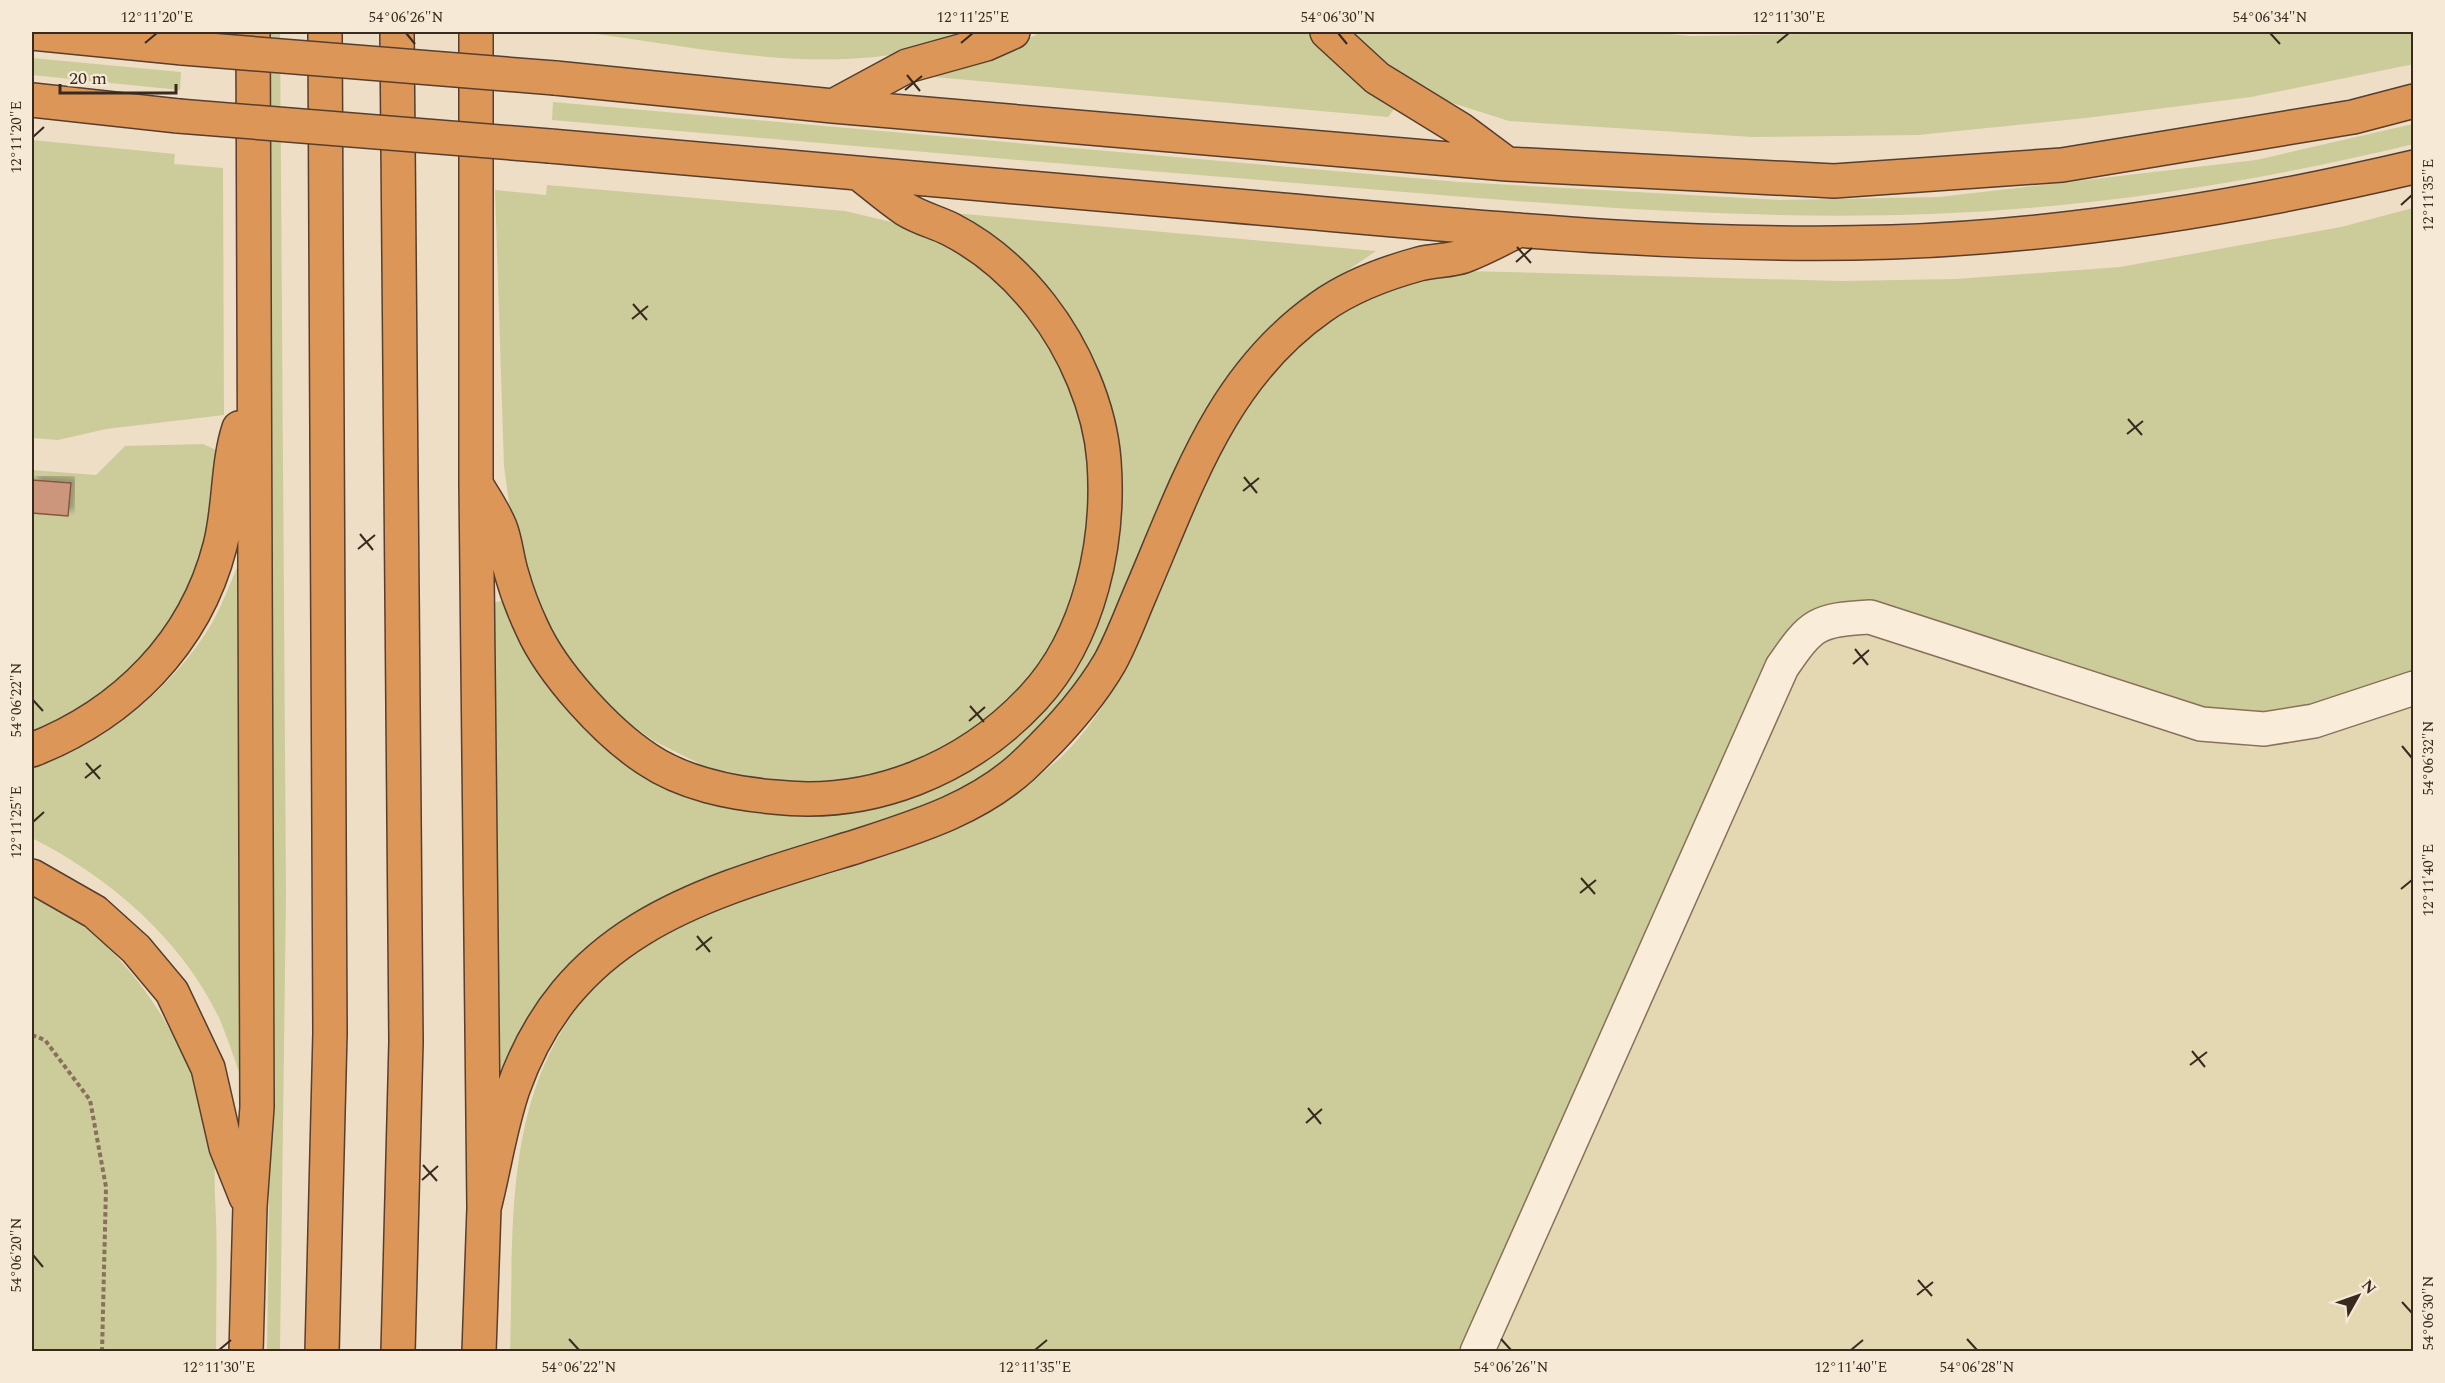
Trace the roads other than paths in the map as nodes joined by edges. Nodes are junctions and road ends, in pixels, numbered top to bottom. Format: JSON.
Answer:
{"nodes":[{"id":1,"x":253,"y":32,"type":"edge"},
{"id":2,"x":325,"y":32,"type":"edge"},
{"id":3,"x":398,"y":32,"type":"edge"},
{"id":4,"x":476,"y":32,"type":"edge"},
{"id":5,"x":1013,"y":32,"type":"edge"},
{"id":6,"x":1328,"y":32,"type":"edge"},
{"id":7,"x":32,"y":33,"type":"edge"},
{"id":8,"x":32,"y":100,"type":"edge"},
{"id":9,"x":2414,"y":101,"type":"edge"},
{"id":10,"x":833,"y":106,"type":"junction"},
{"id":11,"x":1507,"y":164,"type":"junction"},
{"id":12,"x":2414,"y":167,"type":"edge"},
{"id":13,"x":861,"y":175,"type":"junction"},
{"id":14,"x":1521,"y":230,"type":"junction"},
{"id":15,"x":255,"y":391,"type":"junction"},
{"id":16,"x":476,"y":484,"type":"junction"},
{"id":17,"x":2414,"y":688,"type":"edge"},
{"id":18,"x":32,"y":750,"type":"edge"},
{"id":19,"x":32,"y":876,"type":"edge"},
{"id":20,"x":250,"y":1206,"type":"junction"},
{"id":21,"x":484,"y":1208,"type":"junction"},
{"id":22,"x":246,"y":1352,"type":"edge"},
{"id":23,"x":322,"y":1352,"type":"edge"},
{"id":24,"x":398,"y":1352,"type":"edge"},
{"id":25,"x":479,"y":1352,"type":"edge"},
{"id":26,"x":1477,"y":1352,"type":"edge"}],
"edges":[{"from":1,"to":15,"type":"highway"},
{"from":2,"to":23,"type":"highway"},
{"from":3,"to":24,"type":"highway"},
{"from":4,"to":16,"type":"highway"},
{"from":5,"to":10,"type":"highway"},
{"from":6,"to":11,"type":"highway"},
{"from":7,"to":10,"type":"highway","bridge":true},
{"from":8,"to":13,"type":"highway","bridge":true},
{"from":9,"to":11,"type":"highway"},
{"from":10,"to":11,"type":"highway"},
{"from":12,"to":14,"type":"highway"},
{"from":13,"to":14,"type":"highway"},
{"from":13,"to":16,"type":"highway"},
{"from":14,"to":21,"type":"highway"},
{"from":15,"to":18,"type":"highway"},
{"from":15,"to":20,"type":"highway"},
{"from":16,"to":21,"type":"highway"},
{"from":17,"to":26,"type":"lane"},
{"from":19,"to":20,"type":"highway"},
{"from":20,"to":22,"type":"highway"},
{"from":21,"to":25,"type":"highway"}]}
